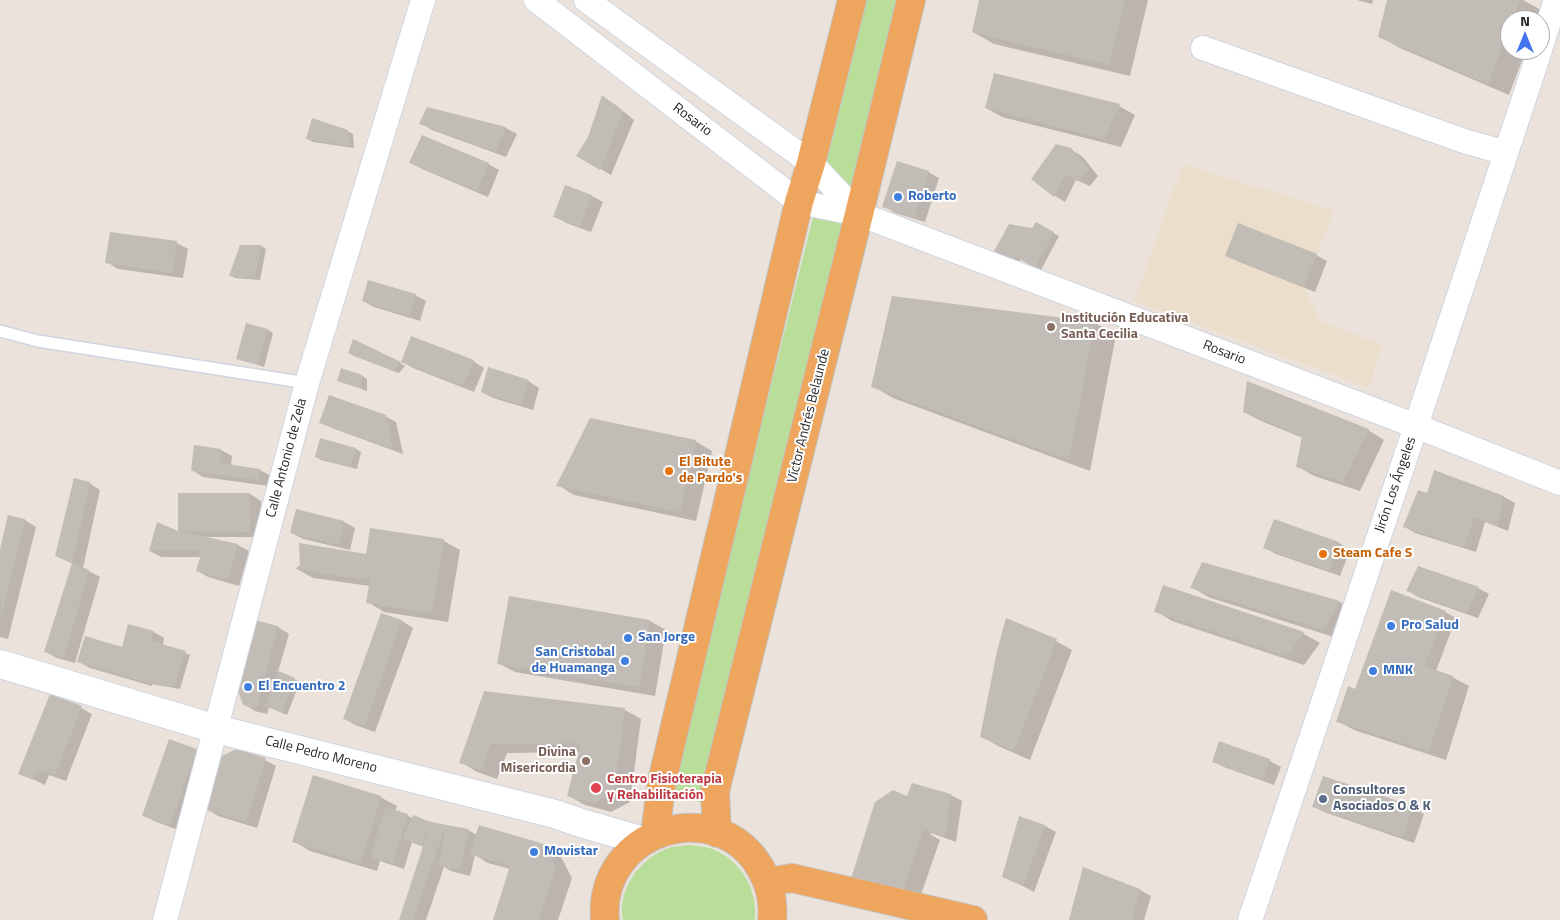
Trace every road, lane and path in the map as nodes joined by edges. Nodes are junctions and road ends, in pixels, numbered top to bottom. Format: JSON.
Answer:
{"nodes":[{"id":1,"x":422,"y":0,"type":"edge"},
{"id":2,"x":536,"y":0,"type":"edge"},
{"id":3,"x":586,"y":0,"type":"edge"},
{"id":4,"x":852,"y":0,"type":"edge"},
{"id":5,"x":911,"y":0,"type":"edge"},
{"id":6,"x":1556,"y":0,"type":"edge"},
{"id":7,"x":1550,"y":18,"type":"edge"},
{"id":8,"x":1203,"y":48,"type":"dead end"},
{"id":9,"x":1536,"y":60,"type":"edge"},
{"id":10,"x":1506,"y":153,"type":"junction"},
{"id":11,"x":811,"y":164,"type":"junction"},
{"id":12,"x":799,"y":202,"type":"junction"},
{"id":13,"x":859,"y":214,"type":"junction"},
{"id":14,"x":0,"y":331,"type":"edge"},
{"id":15,"x":308,"y":383,"type":"junction"},
{"id":16,"x":1416,"y":426,"type":"junction"},
{"id":17,"x":1560,"y":483,"type":"edge"},
{"id":18,"x":0,"y":664,"type":"edge"},
{"id":19,"x":216,"y":729,"type":"junction"},
{"id":20,"x":718,"y":833,"type":"junction"},
{"id":21,"x":649,"y":838,"type":"junction"},
{"id":22,"x":768,"y":882,"type":"junction"},
{"id":23,"x":165,"y":920,"type":"edge"},
{"id":24,"x":606,"y":920,"type":"edge"},
{"id":25,"x":772,"y":920,"type":"edge"},
{"id":26,"x":973,"y":920,"type":"edge"},
{"id":27,"x":1250,"y":920,"type":"edge"}],
"edges":[{"from":1,"to":15,"type":"street","name":"Calle Antonio de Zela"},
{"from":2,"to":12,"type":"street","name":"Rosario"},
{"from":3,"to":11,"type":"street","name":"Rosario"},
{"from":4,"to":11,"type":"highway"},
{"from":5,"to":13,"type":"highway","name":"Víctor Andrés Belaunde"},
{"from":6,"to":7,"type":"street","name":"Jirón Los Ángeles"},
{"from":8,"to":10,"type":"street"},
{"from":9,"to":10,"type":"street","name":"Jirón Los Ángeles"},
{"from":10,"to":16,"type":"street","name":"Jirón Los Ángeles"},
{"from":11,"to":12,"type":"highway"},
{"from":11,"to":13,"type":"street","name":"Rosario"},
{"from":12,"to":13,"type":"street","name":"Rosario"},
{"from":12,"to":21,"type":"highway"},
{"from":13,"to":16,"type":"street","name":"Rosario"},
{"from":13,"to":20,"type":"highway","name":"Víctor Andrés Belaunde"},
{"from":14,"to":15,"type":"lane"},
{"from":15,"to":19,"type":"street","name":"Calle Antonio de Zela"},
{"from":16,"to":17,"type":"street","name":"Rosario"},
{"from":16,"to":27,"type":"street","name":"Jirón Los Ángeles"},
{"from":18,"to":19,"type":"main road","name":"Calle Pedro Moreno"},
{"from":19,"to":21,"type":"main road","name":"Calle Pedro Moreno"},
{"from":19,"to":23,"type":"street","name":"Calle Antonio de Zela"},
{"from":20,"to":21,"type":"highway"},
{"from":20,"to":22,"type":"highway"},
{"from":21,"to":24,"type":"highway"},
{"from":22,"to":25,"type":"highway"},
{"from":22,"to":26,"type":"highway"}]}
